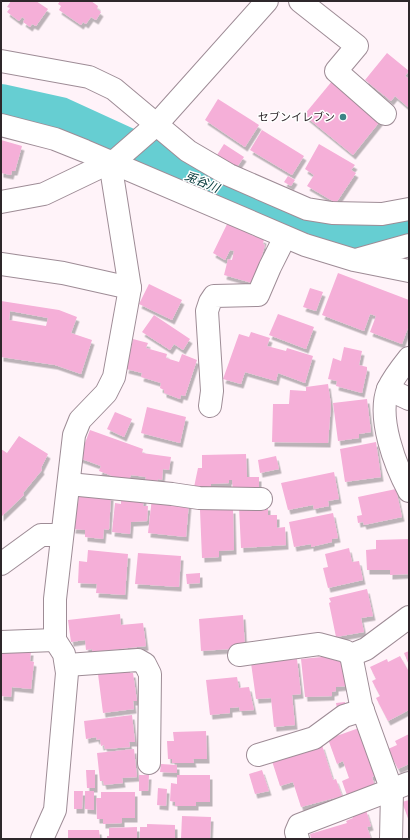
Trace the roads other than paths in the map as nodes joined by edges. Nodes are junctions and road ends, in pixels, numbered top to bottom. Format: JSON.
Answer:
{"nodes":[{"id":1,"x":267,"y":1,"type":"edge"},
{"id":2,"x":300,"y":1,"type":"edge"},
{"id":3,"x":1,"y":61,"type":"edge"},
{"id":4,"x":385,"y":114,"type":"dead end"},
{"id":5,"x":1,"y":125,"type":"edge"},
{"id":6,"x":156,"y":125,"type":"junction"},
{"id":7,"x":114,"y":160,"type":"junction"},
{"id":8,"x":1,"y":202,"type":"edge"},
{"id":9,"x":409,"y":209,"type":"edge"},
{"id":10,"x":285,"y":237,"type":"junction"},
{"id":11,"x":409,"y":245,"type":"edge"},
{"id":12,"x":354,"y":260,"type":"junction"},
{"id":13,"x":1,"y":264,"type":"edge"},
{"id":14,"x":409,"y":271,"type":"edge"},
{"id":15,"x":130,"y":288,"type":"junction"},
{"id":16,"x":409,"y":358,"type":"edge"},
{"id":17,"x":388,"y":389,"type":"junction"},
{"id":18,"x":409,"y":399,"type":"edge"},
{"id":19,"x":210,"y":406,"type":"dead end"},
{"id":20,"x":68,"y":484,"type":"junction"},
{"id":21,"x":409,"y":491,"type":"edge"},
{"id":22,"x":261,"y":499,"type":"dead end"},
{"id":23,"x":62,"y":534,"type":"junction"},
{"id":24,"x":1,"y":564,"type":"edge"},
{"id":25,"x":409,"y":617,"type":"edge"},
{"id":26,"x":55,"y":640,"type":"junction"},
{"id":27,"x":1,"y":642,"type":"edge"},
{"id":28,"x":239,"y":655,"type":"dead end"},
{"id":29,"x":351,"y":655,"type":"junction"},
{"id":30,"x":67,"y":665,"type":"junction"},
{"id":31,"x":363,"y":710,"type":"junction"},
{"id":32,"x":258,"y":755,"type":"dead end"},
{"id":33,"x":149,"y":763,"type":"dead end"},
{"id":34,"x":400,"y":787,"type":"edge"},
{"id":35,"x":42,"y":839,"type":"edge"},
{"id":36,"x":298,"y":839,"type":"edge"},
{"id":37,"x":391,"y":839,"type":"edge"}],
"edges":[{"from":1,"to":6,"type":"street"},
{"from":2,"to":4,"type":"street"},
{"from":3,"to":6,"type":"street"},
{"from":5,"to":7,"type":"street"},
{"from":6,"to":7,"type":"street"},
{"from":6,"to":9,"type":"street"},
{"from":7,"to":8,"type":"street"},
{"from":7,"to":10,"type":"street"},
{"from":7,"to":15,"type":"street"},
{"from":10,"to":12,"type":"street"},
{"from":10,"to":19,"type":"street"},
{"from":11,"to":12,"type":"street"},
{"from":12,"to":14,"type":"street"},
{"from":13,"to":15,"type":"street"},
{"from":15,"to":20,"type":"street"},
{"from":16,"to":17,"type":"street"},
{"from":17,"to":18,"type":"street"},
{"from":17,"to":21,"type":"street"},
{"from":20,"to":22,"type":"street"},
{"from":20,"to":23,"type":"street"},
{"from":23,"to":24,"type":"street"},
{"from":23,"to":26,"type":"street"},
{"from":25,"to":29,"type":"street"},
{"from":26,"to":27,"type":"street"},
{"from":26,"to":30,"type":"street"},
{"from":28,"to":29,"type":"street"},
{"from":29,"to":31,"type":"street"},
{"from":30,"to":33,"type":"street"},
{"from":30,"to":35,"type":"street"},
{"from":31,"to":32,"type":"street"},
{"from":31,"to":34,"type":"street"},
{"from":34,"to":36,"type":"street"},
{"from":34,"to":37,"type":"street"}]}
